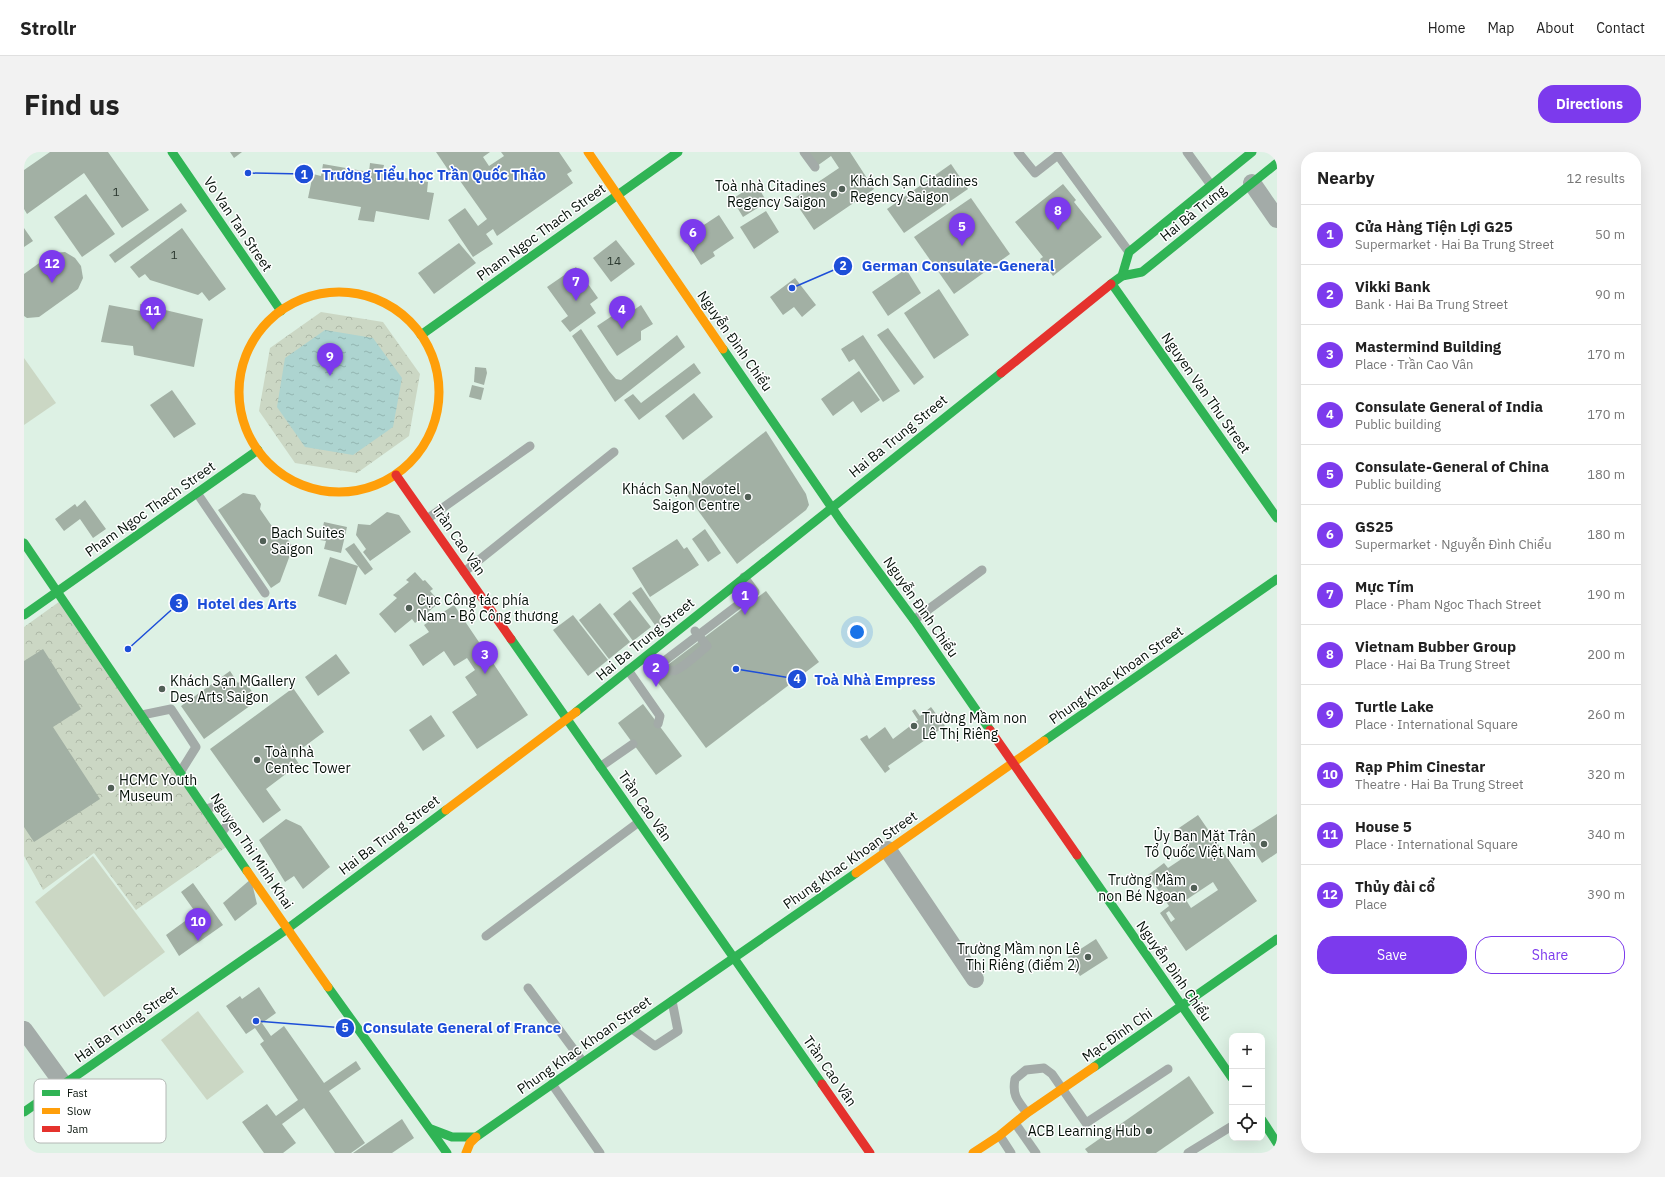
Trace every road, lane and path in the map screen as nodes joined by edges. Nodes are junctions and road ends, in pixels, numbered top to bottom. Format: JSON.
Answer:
{"nodes":[{"id":1,"x":172,"y":152,"type":"edge"},
{"id":2,"x":588,"y":152,"type":"edge"},
{"id":3,"x":678,"y":152,"type":"edge"},
{"id":4,"x":804,"y":152,"type":"edge"},
{"id":5,"x":1018,"y":152,"type":"edge"},
{"id":6,"x":1187,"y":152,"type":"edge"},
{"id":7,"x":1252,"y":152,"type":"edge"},
{"id":8,"x":1277,"y":163,"type":"edge"},
{"id":9,"x":815,"y":167,"type":"dead end"},
{"id":10,"x":1252,"y":183,"type":"junction"},
{"id":11,"x":1211,"y":185,"type":"junction"},
{"id":12,"x":617,"y":195,"type":"junction"},
{"id":13,"x":1277,"y":218,"type":"edge"},
{"id":14,"x":1129,"y":252,"type":"junction"},
{"id":15,"x":1142,"y":272,"type":"junction"},
{"id":16,"x":1122,"y":276,"type":"junction"},
{"id":17,"x":1112,"y":284,"type":"junction"},
{"id":18,"x":281,"y":311,"type":"junction"},
{"id":19,"x":421,"y":335,"type":"junction"},
{"id":20,"x":530,"y":446,"type":"dead end"},
{"id":21,"x":258,"y":450,"type":"junction"},
{"id":22,"x":614,"y":452,"type":"dead end"},
{"id":23,"x":396,"y":475,"type":"junction"},
{"id":24,"x":197,"y":493,"type":"junction"},
{"id":25,"x":832,"y":507,"type":"junction"},
{"id":26,"x":1277,"y":518,"type":"edge"},
{"id":27,"x":427,"y":519,"type":"junction"},
{"id":28,"x":24,"y":543,"type":"edge"},
{"id":29,"x":982,"y":570,"type":"dead end"},
{"id":30,"x":464,"y":572,"type":"junction"},
{"id":31,"x":744,"y":577,"type":"junction"},
{"id":32,"x":1277,"y":579,"type":"edge"},
{"id":33,"x":58,"y":591,"type":"junction"},
{"id":34,"x":265,"y":593,"type":"dead end"},
{"id":35,"x":24,"y":615,"type":"edge"},
{"id":36,"x":914,"y":620,"type":"junction"},
{"id":37,"x":688,"y":622,"type":"junction"},
{"id":38,"x":699,"y":635,"type":"junction"},
{"id":39,"x":649,"y":654,"type":"junction"},
{"id":40,"x":659,"y":666,"type":"junction"},
{"id":41,"x":628,"y":670,"type":"junction"},
{"id":42,"x":142,"y":714,"type":"junction"},
{"id":43,"x":567,"y":719,"type":"junction"},
{"id":44,"x":658,"y":724,"type":"dead end"},
{"id":45,"x":634,"y":744,"type":"dead end"},
{"id":46,"x":1013,"y":764,"type":"junction"},
{"id":47,"x":600,"y":767,"type":"junction"},
{"id":48,"x":181,"y":771,"type":"junction"},
{"id":49,"x":206,"y":809,"type":"junction"},
{"id":50,"x":639,"y":822,"type":"junction"},
{"id":51,"x":222,"y":832,"type":"junction"},
{"id":52,"x":888,"y":850,"type":"junction"},
{"id":53,"x":287,"y":929,"type":"junction"},
{"id":54,"x":486,"y":936,"type":"dead end"},
{"id":55,"x":1277,"y":939,"type":"edge"},
{"id":56,"x":734,"y":958,"type":"junction"},
{"id":57,"x":975,"y":979,"type":"dead end"},
{"id":58,"x":528,"y":988,"type":"dead end"},
{"id":59,"x":672,"y":1001,"type":"junction"},
{"id":60,"x":1182,"y":1007,"type":"junction"},
{"id":61,"x":632,"y":1029,"type":"junction"},
{"id":62,"x":24,"y":1030,"type":"edge"},
{"id":63,"x":584,"y":1062,"type":"junction"},
{"id":64,"x":1168,"y":1068,"type":"dead end"},
{"id":65,"x":1229,"y":1074,"type":"edge"},
{"id":66,"x":60,"y":1079,"type":"edge"},
{"id":67,"x":73,"y":1079,"type":"edge"},
{"id":68,"x":552,"y":1084,"type":"junction"},
{"id":69,"x":1062,"y":1090,"type":"junction"},
{"id":70,"x":34,"y":1105,"type":"edge"},
{"id":71,"x":24,"y":1112,"type":"edge"},
{"id":72,"x":1027,"y":1113,"type":"junction"},
{"id":73,"x":1015,"y":1123,"type":"junction"},
{"id":74,"x":1265,"y":1125,"type":"edge"},
{"id":75,"x":1229,"y":1128,"type":"edge"},
{"id":76,"x":431,"y":1129,"type":"junction"},
{"id":77,"x":999,"y":1136,"type":"junction"},
{"id":78,"x":476,"y":1137,"type":"junction"},
{"id":79,"x":1277,"y":1143,"type":"edge"},
{"id":80,"x":447,"y":1153,"type":"edge"},
{"id":81,"x":466,"y":1153,"type":"edge"},
{"id":82,"x":600,"y":1153,"type":"edge"},
{"id":83,"x":870,"y":1153,"type":"edge"},
{"id":84,"x":973,"y":1153,"type":"edge"},
{"id":85,"x":1011,"y":1153,"type":"edge"},
{"id":86,"x":1036,"y":1153,"type":"edge"},
{"id":87,"x":1188,"y":1153,"type":"edge"}],
"edges":[{"from":1,"to":18,"type":"main road","name":"Vo Van Tan Street"},
{"from":2,"to":12,"type":"main road","name":"Nguyễn Đình Chiểu"},
{"from":3,"to":12,"type":"main road","name":"Pham Ngoc Thach Street"},
{"from":4,"to":9,"type":"lane"},
{"from":5,"to":14,"type":"lane"},
{"from":6,"to":11,"type":"lane"},
{"from":7,"to":11,"type":"main road"},
{"from":8,"to":10,"type":"main road","name":"Hai Bà Trưng"},
{"from":10,"to":13,"type":"street"},
{"from":10,"to":15,"type":"main road","name":"Hai Bà Trưng"},
{"from":11,"to":14,"type":"main road"},
{"from":12,"to":19,"type":"main road","name":"Pham Ngoc Thach Street"},
{"from":12,"to":25,"type":"main road","name":"Nguyễn Đình Chiểu"},
{"from":14,"to":15,"type":"main road"},
{"from":14,"to":16,"type":"main road"},
{"from":15,"to":16,"type":"main road","name":"Hai Bà Trưng"},
{"from":16,"to":17,"type":"main road","name":"Hai Ba Trung Street"},
{"from":17,"to":25,"type":"main road","name":"Hai Ba Trung Street"},
{"from":17,"to":26,"type":"main road","name":"Nguyen Van Thu Street"},
{"from":18,"to":19,"type":"main road"},
{"from":18,"to":21,"type":"main road"},
{"from":19,"to":23,"type":"main road"},
{"from":20,"to":27,"type":"lane"},
{"from":21,"to":23,"type":"main road"},
{"from":21,"to":24,"type":"main road","name":"Pham Ngoc Thach Street"},
{"from":22,"to":30,"type":"lane"},
{"from":23,"to":27,"type":"main road","name":"Trần Cao Vân"},
{"from":24,"to":33,"type":"main road","name":"Pham Ngoc Thach Street"},
{"from":24,"to":34,"type":"lane"},
{"from":25,"to":31,"type":"main road","name":"Hai Ba Trung Street"},
{"from":25,"to":36,"type":"main road","name":"Nguyễn Đình Chiểu"},
{"from":27,"to":30,"type":"main road","name":"Trần Cao Vân"},
{"from":28,"to":33,"type":"main road","name":"Nguyen Thi Minh Khai"},
{"from":29,"to":36,"type":"lane"},
{"from":30,"to":43,"type":"main road","name":"Trần Cao Vân"},
{"from":31,"to":37,"type":"main road","name":"Hai Ba Trung Street"},
{"from":31,"to":38,"type":"lane"},
{"from":32,"to":46,"type":"main road","name":"Phung Khac Khoan Street"},
{"from":33,"to":35,"type":"main road","name":"Pham Ngoc Thach Street"},
{"from":33,"to":42,"type":"main road","name":"Nguyen Thi Minh Khai"},
{"from":36,"to":46,"type":"main road","name":"Nguyễn Đình Chiểu"},
{"from":37,"to":38,"type":"lane"},
{"from":37,"to":39,"type":"main road","name":"Hai Ba Trung Street"},
{"from":38,"to":40,"type":"lane"},
{"from":38,"to":40,"type":"lane"},
{"from":39,"to":40,"type":"lane"},
{"from":39,"to":41,"type":"main road","name":"Hai Ba Trung Street"},
{"from":41,"to":43,"type":"main road","name":"Hai Ba Trung Street"},
{"from":41,"to":44,"type":"lane"},
{"from":42,"to":48,"type":"main road","name":"Nguyen Thi Minh Khai"},
{"from":42,"to":48,"type":"lane"},
{"from":43,"to":47,"type":"main road","name":"Trần Cao Vân"},
{"from":43,"to":53,"type":"main road","name":"Hai Ba Trung Street"},
{"from":45,"to":47,"type":"lane"},
{"from":46,"to":52,"type":"main road","name":"Phung Khac Khoan Street"},
{"from":46,"to":60,"type":"main road","name":"Nguyễn Đình Chiểu"},
{"from":47,"to":50,"type":"main road","name":"Trần Cao Vân"},
{"from":48,"to":49,"type":"main road","name":"Nguyen Thi Minh Khai"},
{"from":49,"to":51,"type":"main road","name":"Nguyen Thi Minh Khai"},
{"from":49,"to":51,"type":"lane"},
{"from":50,"to":54,"type":"lane"},
{"from":50,"to":56,"type":"main road","name":"Trần Cao Vân"},
{"from":51,"to":53,"type":"main road","name":"Nguyen Thi Minh Khai"},
{"from":52,"to":56,"type":"main road","name":"Phung Khac Khoan Street"},
{"from":52,"to":57,"type":"street"},
{"from":53,"to":67,"type":"main road","name":"Hai Ba Trung Street"},
{"from":53,"to":76,"type":"main road","name":"Nguyen Thi Minh Khai"},
{"from":55,"to":60,"type":"main road","name":"Mạc Đĩnh Chi"},
{"from":56,"to":59,"type":"main road","name":"Phung Khac Khoan Street"},
{"from":56,"to":83,"type":"main road","name":"Trần Cao Vân"},
{"from":58,"to":63,"type":"lane"},
{"from":59,"to":61,"type":"main road","name":"Phung Khac Khoan Street"},
{"from":59,"to":61,"type":"lane"},
{"from":60,"to":65,"type":"main road","name":"Nguyễn Đình Chiểu"},
{"from":60,"to":69,"type":"main road","name":"Mạc Đĩnh Chi"},
{"from":61,"to":63,"type":"main road","name":"Phung Khac Khoan Street"},
{"from":62,"to":66,"type":"street"},
{"from":63,"to":68,"type":"main road","name":"Phung Khac Khoan Street"},
{"from":64,"to":69,"type":"lane"},
{"from":68,"to":78,"type":"main road","name":"Phung Khac Khoan Street"},
{"from":68,"to":82,"type":"lane"},
{"from":69,"to":72,"type":"main road","name":"Mạc Đĩnh Chi"},
{"from":69,"to":72,"type":"lane"},
{"from":70,"to":71,"type":"main road","name":"Hai Ba Trung Street"},
{"from":72,"to":73,"type":"main road","name":"Mạc Đĩnh Chi"},
{"from":73,"to":77,"type":"main road","name":"Mạc Đĩnh Chi"},
{"from":73,"to":86,"type":"lane"},
{"from":74,"to":79,"type":"main road"},
{"from":75,"to":87,"type":"lane"},
{"from":76,"to":78,"type":"main road"},
{"from":76,"to":80,"type":"main road","name":"Nguyen Thi Minh Khai"},
{"from":77,"to":84,"type":"main road","name":"Mạc Đĩnh Chi"},
{"from":77,"to":85,"type":"lane"},
{"from":78,"to":81,"type":"main road"}]}
